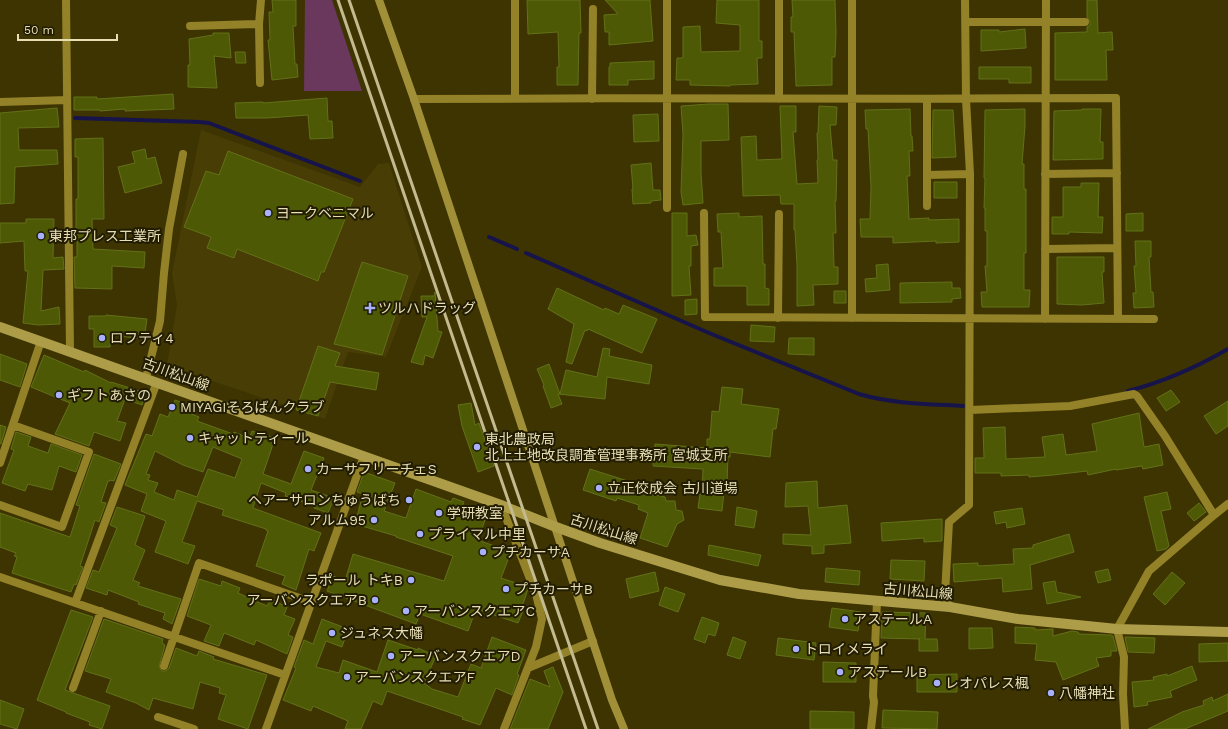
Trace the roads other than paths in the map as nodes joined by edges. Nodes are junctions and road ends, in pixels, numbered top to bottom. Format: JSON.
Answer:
{"nodes":[{"id":1,"x":66,"y":0,"type":"edge"},
{"id":2,"x":261,"y":0,"type":"edge"},
{"id":3,"x":379,"y":0,"type":"edge"},
{"id":4,"x":515,"y":0,"type":"edge"},
{"id":5,"x":667,"y":0,"type":"edge"},
{"id":6,"x":779,"y":0,"type":"edge"},
{"id":7,"x":852,"y":0,"type":"edge"},
{"id":8,"x":965,"y":0,"type":"edge"},
{"id":9,"x":1046,"y":0,"type":"edge"},
{"id":10,"x":593,"y":9,"type":"dead end"},
{"id":11,"x":966,"y":22,"type":"junction"},
{"id":12,"x":1046,"y":22,"type":"junction"},
{"id":13,"x":1085,"y":22,"type":"dead end"},
{"id":14,"x":259,"y":24,"type":"junction"},
{"id":15,"x":190,"y":26,"type":"dead end"},
{"id":16,"x":260,"y":83,"type":"dead end"},
{"id":17,"x":516,"y":98,"type":"junction"},
{"id":18,"x":592,"y":98,"type":"junction"},
{"id":19,"x":414,"y":99,"type":"junction"},
{"id":20,"x":667,"y":99,"type":"junction"},
{"id":21,"x":779,"y":99,"type":"junction"},
{"id":22,"x":852,"y":99,"type":"junction"},
{"id":23,"x":966,"y":99,"type":"junction"},
{"id":24,"x":1046,"y":99,"type":"junction"},
{"id":25,"x":67,"y":100,"type":"junction"},
{"id":26,"x":927,"y":100,"type":"junction"},
{"id":27,"x":0,"y":102,"type":"edge"},
{"id":28,"x":183,"y":154,"type":"dead end"},
{"id":29,"x":1116,"y":173,"type":"junction"},
{"id":30,"x":970,"y":174,"type":"junction"},
{"id":31,"x":1046,"y":174,"type":"junction"},
{"id":32,"x":927,"y":175,"type":"junction"},
{"id":33,"x":927,"y":206,"type":"dead end"},
{"id":34,"x":667,"y":208,"type":"dead end"},
{"id":35,"x":704,"y":213,"type":"dead end"},
{"id":36,"x":779,"y":214,"type":"dead end"},
{"id":37,"x":1117,"y":248,"type":"junction"},
{"id":38,"x":1045,"y":249,"type":"junction"},
{"id":39,"x":778,"y":318,"type":"junction"},
{"id":40,"x":852,"y":318,"type":"junction"},
{"id":41,"x":970,"y":318,"type":"junction"},
{"id":42,"x":1045,"y":319,"type":"junction"},
{"id":43,"x":1118,"y":319,"type":"junction"},
{"id":44,"x":1154,"y":319,"type":"dead end"},
{"id":45,"x":0,"y":327,"type":"edge"},
{"id":46,"x":42,"y":341,"type":"junction"},
{"id":47,"x":70,"y":352,"type":"junction"},
{"id":48,"x":146,"y":378,"type":"junction"},
{"id":49,"x":157,"y":382,"type":"junction"},
{"id":50,"x":970,"y":410,"type":"junction"},
{"id":51,"x":13,"y":425,"type":"junction"},
{"id":52,"x":364,"y":456,"type":"junction"},
{"id":53,"x":1,"y":459,"type":"edge"},
{"id":54,"x":1228,"y":504,"type":"edge"},
{"id":55,"x":0,"y":505,"type":"edge"},
{"id":56,"x":501,"y":505,"type":"junction"},
{"id":57,"x":1214,"y":515,"type":"junction"},
{"id":58,"x":556,"y":527,"type":"junction"},
{"id":59,"x":0,"y":577,"type":"edge"},
{"id":60,"x":877,"y":601,"type":"junction"},
{"id":61,"x":312,"y":602,"type":"junction"},
{"id":62,"x":75,"y":603,"type":"junction"},
{"id":63,"x":950,"y":607,"type":"junction"},
{"id":64,"x":100,"y":611,"type":"junction"},
{"id":65,"x":1117,"y":629,"type":"junction"},
{"id":66,"x":1228,"y":632,"type":"edge"},
{"id":67,"x":174,"y":637,"type":"junction"},
{"id":68,"x":593,"y":641,"type":"junction"},
{"id":69,"x":164,"y":666,"type":"dead end"},
{"id":70,"x":528,"y":668,"type":"junction"},
{"id":71,"x":285,"y":675,"type":"junction"},
{"id":72,"x":74,"y":688,"type":"dead end"},
{"id":73,"x":158,"y":717,"type":"dead end"},
{"id":74,"x":194,"y":729,"type":"edge"},
{"id":75,"x":266,"y":729,"type":"edge"},
{"id":76,"x":504,"y":729,"type":"edge"},
{"id":77,"x":624,"y":729,"type":"edge"},
{"id":78,"x":871,"y":729,"type":"edge"},
{"id":79,"x":1125,"y":729,"type":"edge"}],
"edges":[{"from":1,"to":25,"type":"street"},
{"from":2,"to":14,"type":"street"},
{"from":3,"to":19,"type":"street"},
{"from":4,"to":17,"type":"street"},
{"from":5,"to":20,"type":"street"},
{"from":6,"to":21,"type":"street"},
{"from":7,"to":22,"type":"street"},
{"from":8,"to":11,"type":"street"},
{"from":9,"to":12,"type":"street"},
{"from":10,"to":18,"type":"street"},
{"from":11,"to":12,"type":"street"},
{"from":11,"to":23,"type":"street"},
{"from":12,"to":13,"type":"street"},
{"from":12,"to":24,"type":"street"},
{"from":14,"to":15,"type":"street"},
{"from":14,"to":16,"type":"street"},
{"from":17,"to":18,"type":"street"},
{"from":17,"to":19,"type":"street"},
{"from":18,"to":20,"type":"street"},
{"from":19,"to":58,"type":"street"},
{"from":20,"to":21,"type":"street"},
{"from":20,"to":34,"type":"street"},
{"from":21,"to":22,"type":"street"},
{"from":22,"to":26,"type":"street"},
{"from":22,"to":40,"type":"street"},
{"from":23,"to":24,"type":"street"},
{"from":23,"to":26,"type":"street"},
{"from":23,"to":30,"type":"street"},
{"from":24,"to":29,"type":"street"},
{"from":24,"to":31,"type":"street"},
{"from":25,"to":27,"type":"street"},
{"from":25,"to":47,"type":"street"},
{"from":26,"to":32,"type":"street"},
{"from":28,"to":48,"type":"street"},
{"from":29,"to":31,"type":"street"},
{"from":29,"to":37,"type":"street"},
{"from":30,"to":32,"type":"street"},
{"from":30,"to":41,"type":"street"},
{"from":31,"to":38,"type":"street"},
{"from":32,"to":33,"type":"street"},
{"from":35,"to":39,"type":"street"},
{"from":36,"to":39,"type":"street"},
{"from":37,"to":38,"type":"street"},
{"from":37,"to":43,"type":"street"},
{"from":38,"to":42,"type":"street"},
{"from":39,"to":40,"type":"street"},
{"from":40,"to":41,"type":"street"},
{"from":41,"to":42,"type":"street"},
{"from":41,"to":50,"type":"street"},
{"from":42,"to":43,"type":"street"},
{"from":43,"to":44,"type":"street"},
{"from":45,"to":46,"type":"main road","name":"古川松山線"},
{"from":46,"to":47,"type":"main road","name":"古川松山線"},
{"from":46,"to":51,"type":"street"},
{"from":47,"to":48,"type":"main road","name":"古川松山線"},
{"from":48,"to":49,"type":"main road","name":"古川松山線"},
{"from":49,"to":52,"type":"main road","name":"古川松山線"},
{"from":49,"to":62,"type":"street"},
{"from":50,"to":57,"type":"street"},
{"from":50,"to":63,"type":"street"},
{"from":51,"to":53,"type":"street"},
{"from":51,"to":55,"type":"street"},
{"from":52,"to":56,"type":"main road","name":"古川松山線"},
{"from":52,"to":61,"type":"street"},
{"from":54,"to":57,"type":"street"},
{"from":56,"to":58,"type":"main road","name":"古川松山線"},
{"from":56,"to":70,"type":"street"},
{"from":57,"to":65,"type":"street"},
{"from":58,"to":60,"type":"main road","name":"古川松山線"},
{"from":58,"to":68,"type":"street"},
{"from":59,"to":62,"type":"street"},
{"from":60,"to":63,"type":"main road","name":"古川松山線"},
{"from":60,"to":78,"type":"street"},
{"from":61,"to":67,"type":"street"},
{"from":61,"to":71,"type":"street"},
{"from":62,"to":64,"type":"street"},
{"from":63,"to":65,"type":"main road","name":"古川松山線"},
{"from":64,"to":67,"type":"street"},
{"from":64,"to":72,"type":"street"},
{"from":65,"to":66,"type":"main road","name":"古川松山線"},
{"from":65,"to":79,"type":"street"},
{"from":67,"to":69,"type":"street"},
{"from":67,"to":71,"type":"street"},
{"from":68,"to":70,"type":"street"},
{"from":68,"to":77,"type":"street"},
{"from":70,"to":76,"type":"street"},
{"from":71,"to":75,"type":"street"},
{"from":73,"to":74,"type":"street"}]}
